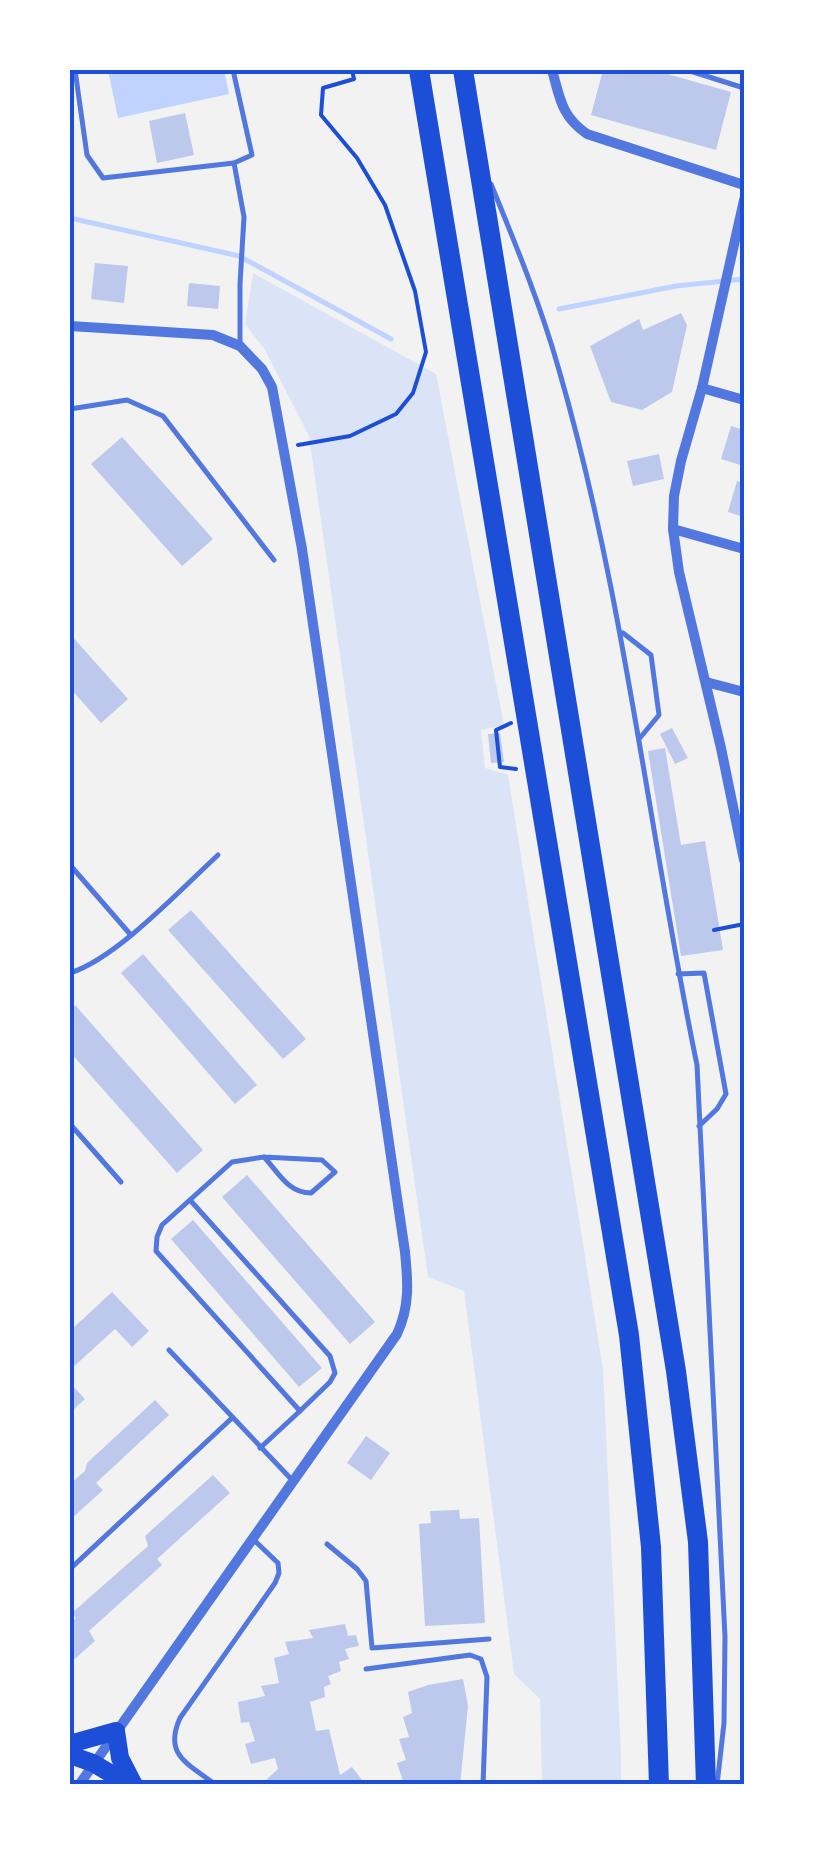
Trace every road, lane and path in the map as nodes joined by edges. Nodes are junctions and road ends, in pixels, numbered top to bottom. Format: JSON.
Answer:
{"nodes":[{"id":1,"x":75,"y":70,"type":"edge"},
{"id":2,"x":233,"y":70,"type":"edge"},
{"id":3,"x":352,"y":70,"type":"edge"},
{"id":4,"x":419,"y":70,"type":"edge"},
{"id":5,"x":463,"y":70,"type":"edge"},
{"id":6,"x":552,"y":70,"type":"edge"},
{"id":7,"x":687,"y":70,"type":"edge"},
{"id":8,"x":744,"y":88,"type":"edge"},
{"id":9,"x":478,"y":154,"type":"junction"},
{"id":10,"x":234,"y":163,"type":"junction"},
{"id":11,"x":744,"y":185,"type":"edge"},
{"id":12,"x":744,"y":200,"type":"edge"},
{"id":13,"x":70,"y":326,"type":"edge"},
{"id":14,"x":240,"y":346,"type":"junction"},
{"id":15,"x":702,"y":388,"type":"junction"},
{"id":16,"x":744,"y":400,"type":"edge"},
{"id":17,"x":70,"y":409,"type":"edge"},
{"id":18,"x":283,"y":448,"type":"junction"},
{"id":19,"x":673,"y":529,"type":"junction"},
{"id":20,"x":744,"y":549,"type":"edge"},
{"id":21,"x":274,"y":560,"type":"dead end"},
{"id":22,"x":620,"y":631,"type":"junction"},
{"id":23,"x":706,"y":682,"type":"junction"},
{"id":24,"x":744,"y":692,"type":"edge"},
{"id":25,"x":526,"y":716,"type":"junction"},
{"id":26,"x":639,"y":739,"type":"junction"},
{"id":27,"x":536,"y":772,"type":"junction"},
{"id":28,"x":742,"y":835,"type":"edge"},
{"id":29,"x":218,"y":855,"type":"dead end"},
{"id":30,"x":744,"y":860,"type":"edge"},
{"id":31,"x":70,"y":865,"type":"edge"},
{"id":32,"x":744,"y":924,"type":"edge"},
{"id":33,"x":714,"y":930,"type":"dead end"},
{"id":34,"x":130,"y":934,"type":"junction"},
{"id":35,"x":70,"y":973,"type":"edge"},
{"id":36,"x":678,"y":974,"type":"junction"},
{"id":37,"x":70,"y":1124,"type":"edge"},
{"id":38,"x":700,"y":1126,"type":"junction"},
{"id":39,"x":264,"y":1157,"type":"junction"},
{"id":40,"x":122,"y":1182,"type":"dead end"},
{"id":41,"x":190,"y":1200,"type":"junction"},
{"id":42,"x":169,"y":1350,"type":"dead end"},
{"id":43,"x":300,"y":1411,"type":"junction"},
{"id":44,"x":232,"y":1418,"type":"junction"},
{"id":45,"x":260,"y":1448,"type":"junction"},
{"id":46,"x":292,"y":1481,"type":"junction"},
{"id":47,"x":252,"y":1538,"type":"junction"},
{"id":48,"x":327,"y":1544,"type":"dead end"},
{"id":49,"x":70,"y":1569,"type":"edge"},
{"id":50,"x":489,"y":1639,"type":"dead end"},
{"id":51,"x":366,"y":1668,"type":"dead end"},
{"id":52,"x":116,"y":1731,"type":"junction"},
{"id":53,"x":70,"y":1744,"type":"edge"},
{"id":54,"x":70,"y":1755,"type":"edge"},
{"id":55,"x":93,"y":1763,"type":"junction"},
{"id":56,"x":79,"y":1785,"type":"edge"},
{"id":57,"x":132,"y":1785,"type":"edge"},
{"id":58,"x":216,"y":1785,"type":"edge"},
{"id":59,"x":483,"y":1785,"type":"edge"},
{"id":60,"x":659,"y":1785,"type":"edge"},
{"id":61,"x":706,"y":1785,"type":"edge"},
{"id":62,"x":717,"y":1785,"type":"edge"}],
"edges":[{"from":1,"to":10,"type":"lane"},
{"from":2,"to":10,"type":"lane"},
{"from":3,"to":18,"type":"path"},
{"from":4,"to":25,"type":"highway"},
{"from":5,"to":9,"type":"highway"},
{"from":6,"to":11,"type":"street"},
{"from":7,"to":8,"type":"lane"},
{"from":9,"to":22,"type":"lane"},
{"from":9,"to":61,"type":"highway"},
{"from":10,"to":14,"type":"lane"},
{"from":12,"to":15,"type":"street"},
{"from":13,"to":14,"type":"street"},
{"from":14,"to":18,"type":"street"},
{"from":15,"to":16,"type":"street"},
{"from":15,"to":19,"type":"street"},
{"from":17,"to":21,"type":"lane"},
{"from":18,"to":46,"type":"street"},
{"from":19,"to":20,"type":"street"},
{"from":19,"to":23,"type":"street"},
{"from":22,"to":26,"type":"lane"},
{"from":22,"to":26,"type":"lane"},
{"from":23,"to":24,"type":"street"},
{"from":23,"to":28,"type":"street"},
{"from":25,"to":27,"type":"highway"},
{"from":25,"to":27,"type":"path"},
{"from":26,"to":36,"type":"lane"},
{"from":27,"to":60,"type":"highway"},
{"from":28,"to":30,"type":"street"},
{"from":29,"to":34,"type":"lane"},
{"from":31,"to":34,"type":"lane"},
{"from":32,"to":33,"type":"path"},
{"from":34,"to":35,"type":"lane"},
{"from":36,"to":38,"type":"lane"},
{"from":36,"to":38,"type":"lane"},
{"from":37,"to":40,"type":"lane"},
{"from":38,"to":62,"type":"lane"},
{"from":39,"to":39,"type":"lane"},
{"from":39,"to":41,"type":"lane"},
{"from":41,"to":43,"type":"lane"},
{"from":41,"to":43,"type":"lane"},
{"from":42,"to":44,"type":"lane"},
{"from":43,"to":45,"type":"lane"},
{"from":44,"to":45,"type":"lane"},
{"from":44,"to":49,"type":"lane"},
{"from":45,"to":46,"type":"lane"},
{"from":46,"to":47,"type":"street"},
{"from":47,"to":52,"type":"street"},
{"from":47,"to":58,"type":"lane"},
{"from":48,"to":50,"type":"lane"},
{"from":51,"to":59,"type":"lane"},
{"from":52,"to":53,"type":"main road"},
{"from":52,"to":55,"type":"street"},
{"from":52,"to":57,"type":"main road"},
{"from":54,"to":55,"type":"main road"},
{"from":55,"to":56,"type":"street"},
{"from":55,"to":57,"type":"main road"}]}
